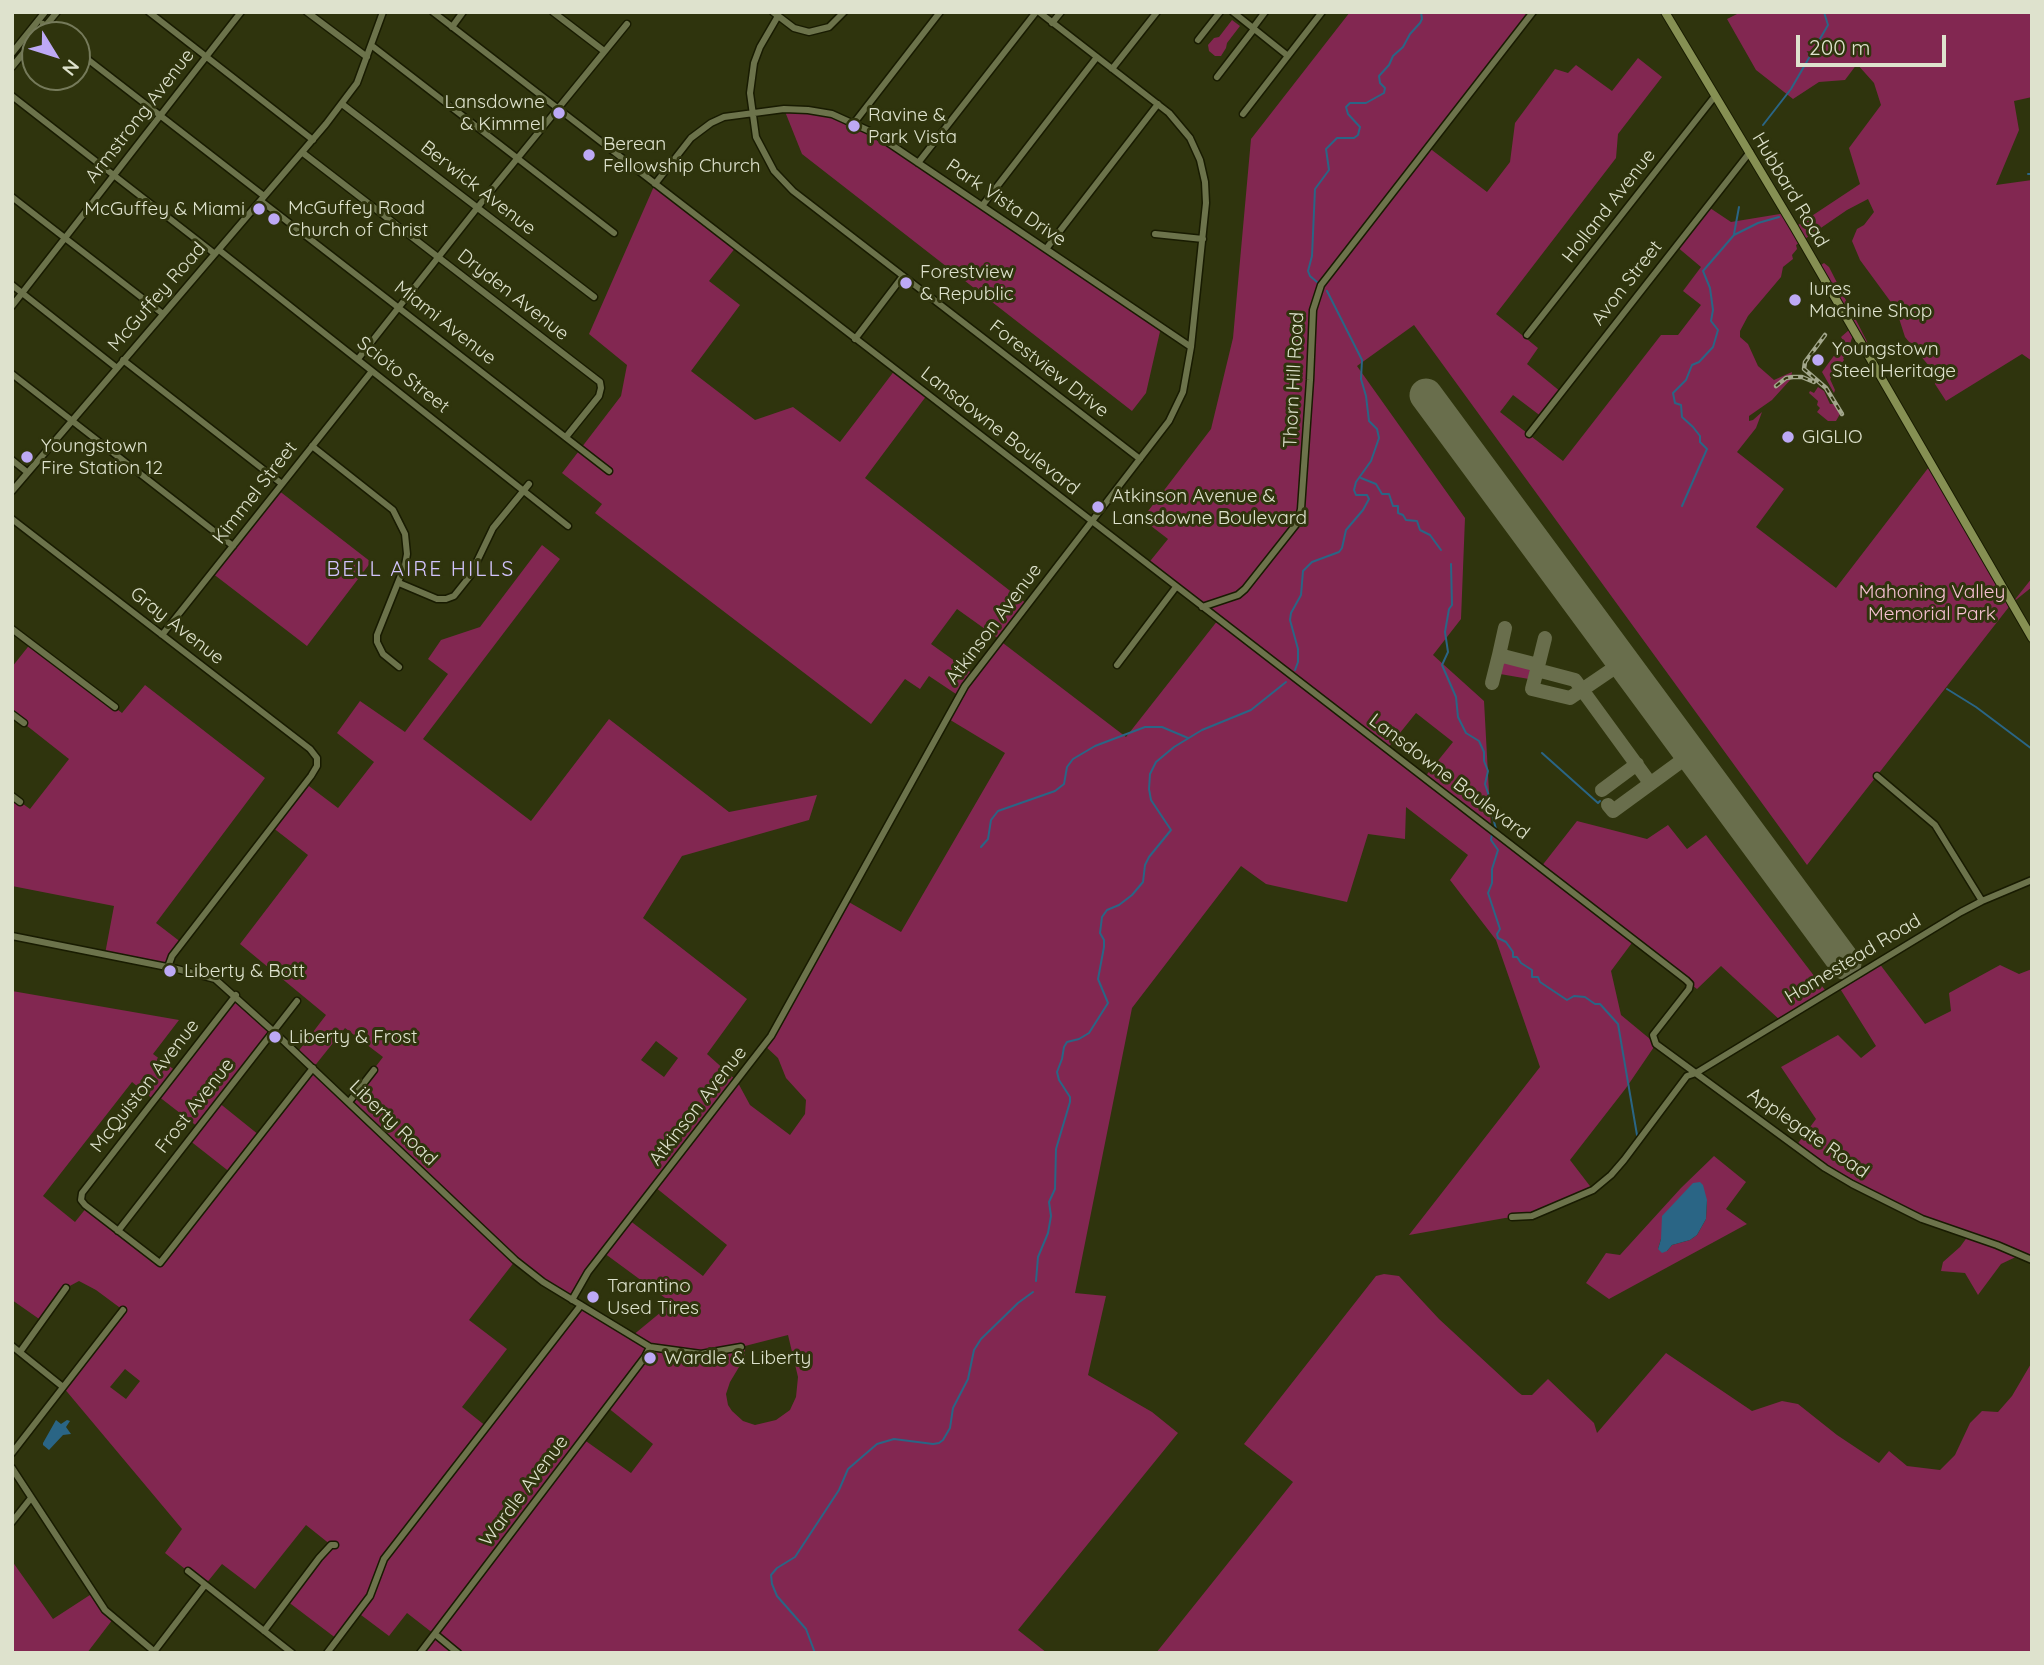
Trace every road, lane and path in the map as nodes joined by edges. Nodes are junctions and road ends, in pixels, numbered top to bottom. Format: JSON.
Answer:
{"nodes":[{"id":1,"x":46,"y":12,"type":"edge"},
{"id":2,"x":149,"y":12,"type":"edge"},
{"id":3,"x":241,"y":12,"type":"edge"},
{"id":4,"x":307,"y":12,"type":"edge"},
{"id":5,"x":383,"y":12,"type":"edge"},
{"id":6,"x":433,"y":12,"type":"edge"},
{"id":7,"x":463,"y":12,"type":"edge"},
{"id":8,"x":553,"y":12,"type":"edge"},
{"id":9,"x":844,"y":12,"type":"edge"},
{"id":10,"x":940,"y":12,"type":"edge"},
{"id":11,"x":1037,"y":12,"type":"edge"},
{"id":12,"x":1061,"y":12,"type":"edge"},
{"id":13,"x":1157,"y":12,"type":"edge"},
{"id":14,"x":1220,"y":12,"type":"edge"},
{"id":15,"x":1233,"y":12,"type":"edge"},
{"id":16,"x":1265,"y":12,"type":"edge"},
{"id":17,"x":1322,"y":12,"type":"edge"},
{"id":18,"x":1533,"y":12,"type":"edge"},
{"id":19,"x":1665,"y":12,"type":"edge"},
{"id":20,"x":775,"y":14,"type":"edge"},
{"id":21,"x":38,"y":21,"type":"edge"},
{"id":22,"x":1052,"y":23,"type":"junction"},
{"id":23,"x":627,"y":24,"type":"dead end"},
{"id":24,"x":452,"y":27,"type":"junction"},
{"id":25,"x":1254,"y":29,"type":"junction"},
{"id":26,"x":1198,"y":40,"type":"dead end"},
{"id":27,"x":371,"y":45,"type":"junction"},
{"id":28,"x":604,"y":51,"type":"junction"},
{"id":29,"x":207,"y":56,"type":"junction"},
{"id":30,"x":1288,"y":56,"type":"junction"},
{"id":31,"x":367,"y":57,"type":"junction"},
{"id":32,"x":1097,"y":57,"type":"junction"},
{"id":33,"x":91,"y":62,"type":"edge"},
{"id":34,"x":1112,"y":69,"type":"junction"},
{"id":35,"x":1217,"y":77,"type":"dead end"},
{"id":36,"x":12,"y":96,"type":"edge"},
{"id":37,"x":1715,"y":96,"type":"junction"},
{"id":38,"x":342,"y":104,"type":"junction"},
{"id":39,"x":1158,"y":104,"type":"junction"},
{"id":40,"x":557,"y":109,"type":"junction"},
{"id":41,"x":751,"y":113,"type":"junction"},
{"id":42,"x":1243,"y":114,"type":"dead end"},
{"id":43,"x":160,"y":115,"type":"junction"},
{"id":44,"x":854,"y":123,"type":"junction"},
{"id":45,"x":313,"y":139,"type":"junction"},
{"id":46,"x":1749,"y":152,"type":"junction"},
{"id":47,"x":303,"y":153,"type":"junction"},
{"id":48,"x":518,"y":159,"type":"junction"},
{"id":49,"x":918,"y":163,"type":"junction"},
{"id":50,"x":114,"y":175,"type":"junction"},
{"id":51,"x":655,"y":184,"type":"junction"},
{"id":52,"x":12,"y":197,"type":"edge"},
{"id":53,"x":262,"y":199,"type":"junction"},
{"id":54,"x":982,"y":206,"type":"junction"},
{"id":55,"x":478,"y":208,"type":"junction"},
{"id":56,"x":614,"y":233,"type":"dead end"},
{"id":57,"x":1155,"y":234,"type":"dead end"},
{"id":58,"x":65,"y":238,"type":"junction"},
{"id":59,"x":1203,"y":239,"type":"junction"},
{"id":60,"x":1046,"y":249,"type":"junction"},
{"id":61,"x":217,"y":252,"type":"junction"},
{"id":62,"x":439,"y":258,"type":"junction"},
{"id":63,"x":903,"y":276,"type":"junction"},
{"id":64,"x":12,"y":285,"type":"edge"},
{"id":65,"x":22,"y":293,"type":"junction"},
{"id":66,"x":594,"y":297,"type":"dead end"},
{"id":67,"x":12,"y":306,"type":"edge"},
{"id":68,"x":399,"y":308,"type":"junction"},
{"id":69,"x":163,"y":314,"type":"junction"},
{"id":70,"x":1527,"y":335,"type":"dead end"},
{"id":71,"x":855,"y":339,"type":"junction"},
{"id":72,"x":1191,"y":347,"type":"junction"},
{"id":73,"x":358,"y":359,"type":"junction"},
{"id":74,"x":123,"y":360,"type":"junction"},
{"id":75,"x":117,"y":368,"type":"junction"},
{"id":76,"x":372,"y":371,"type":"junction"},
{"id":77,"x":12,"y":374,"type":"edge"},
{"id":78,"x":71,"y":420,"type":"junction"},
{"id":79,"x":1529,"y":434,"type":"dead end"},
{"id":80,"x":566,"y":437,"type":"junction"},
{"id":81,"x":312,"y":446,"type":"junction"},
{"id":82,"x":12,"y":460,"type":"edge"},
{"id":83,"x":1140,"y":460,"type":"junction"},
{"id":84,"x":610,"y":471,"type":"dead end"},
{"id":85,"x":27,"y":472,"type":"junction"},
{"id":86,"x":282,"y":484,"type":"junction"},
{"id":87,"x":526,"y":487,"type":"junction"},
{"id":88,"x":12,"y":491,"type":"edge"},
{"id":89,"x":12,"y":519,"type":"edge"},
{"id":90,"x":1091,"y":522,"type":"junction"},
{"id":91,"x":568,"y":526,"type":"dead end"},
{"id":92,"x":233,"y":546,"type":"junction"},
{"id":93,"x":398,"y":583,"type":"junction"},
{"id":94,"x":1176,"y":587,"type":"junction"},
{"id":95,"x":1202,"y":607,"type":"junction"},
{"id":96,"x":12,"y":629,"type":"edge"},
{"id":97,"x":162,"y":635,"type":"junction"},
{"id":98,"x":2032,"y":638,"type":"edge"},
{"id":99,"x":1117,"y":665,"type":"dead end"},
{"id":100,"x":399,"y":667,"type":"dead end"},
{"id":101,"x":115,"y":707,"type":"dead end"},
{"id":102,"x":12,"y":714,"type":"edge"},
{"id":103,"x":24,"y":723,"type":"dead end"},
{"id":104,"x":1877,"y":776,"type":"dead end"},
{"id":105,"x":12,"y":796,"type":"edge"},
{"id":106,"x":20,"y":802,"type":"dead end"},
{"id":107,"x":2032,"y":880,"type":"edge"},
{"id":108,"x":1982,"y":901,"type":"junction"},
{"id":109,"x":12,"y":936,"type":"edge"},
{"id":110,"x":168,"y":967,"type":"junction"},
{"id":111,"x":236,"y":995,"type":"junction"},
{"id":112,"x":296,"y":1001,"type":"dead end"},
{"id":113,"x":273,"y":1031,"type":"junction"},
{"id":114,"x":1656,"y":1044,"type":"joint"},
{"id":115,"x":313,"y":1068,"type":"junction"},
{"id":116,"x":374,"y":1070,"type":"dead end"},
{"id":117,"x":1696,"y":1073,"type":"junction"},
{"id":118,"x":349,"y":1102,"type":"junction"},
{"id":119,"x":1512,"y":1217,"type":"dead end"},
{"id":120,"x":118,"y":1231,"type":"junction"},
{"id":121,"x":2032,"y":1260,"type":"edge"},
{"id":122,"x":66,"y":1288,"type":"dead end"},
{"id":123,"x":572,"y":1300,"type":"junction"},
{"id":124,"x":581,"y":1306,"type":"junction"},
{"id":125,"x":124,"y":1310,"type":"dead end"},
{"id":126,"x":12,"y":1346,"type":"edge"},
{"id":127,"x":650,"y":1347,"type":"junction"},
{"id":128,"x":741,"y":1347,"type":"dead end"},
{"id":129,"x":20,"y":1352,"type":"junction"},
{"id":130,"x":64,"y":1387,"type":"junction"},
{"id":131,"x":12,"y":1453,"type":"edge"},
{"id":132,"x":12,"y":1468,"type":"edge"},
{"id":133,"x":31,"y":1498,"type":"junction"},
{"id":134,"x":12,"y":1522,"type":"edge"},
{"id":135,"x":333,"y":1545,"type":"dead end"},
{"id":136,"x":188,"y":1571,"type":"dead end"},
{"id":137,"x":205,"y":1585,"type":"junction"},
{"id":138,"x":264,"y":1631,"type":"junction"},
{"id":139,"x":435,"y":1634,"type":"junction"},
{"id":140,"x":154,"y":1652,"type":"edge"},
{"id":141,"x":292,"y":1653,"type":"edge"},
{"id":142,"x":327,"y":1653,"type":"edge"},
{"id":143,"x":420,"y":1653,"type":"edge"},
{"id":144,"x":458,"y":1653,"type":"edge"}],
"edges":[{"from":1,"to":21,"type":"street"},
{"from":2,"to":29,"type":"street"},
{"from":3,"to":29,"type":"street","name":"Armstrong Avenue"},
{"from":4,"to":31,"type":"street"},
{"from":5,"to":27,"type":"street","name":"McGuffey Road"},
{"from":6,"to":24,"type":"street","name":"Lansdowne Boulevard"},
{"from":7,"to":24,"type":"street"},
{"from":8,"to":28,"type":"street"},
{"from":9,"to":20,"type":"street"},
{"from":10,"to":44,"type":"street"},
{"from":11,"to":22,"type":"street","name":"Atkinson Avenue"},
{"from":11,"to":49,"type":"street"},
{"from":12,"to":22,"type":"street"},
{"from":13,"to":34,"type":"street"},
{"from":14,"to":26,"type":"street"},
{"from":15,"to":25,"type":"street"},
{"from":16,"to":25,"type":"street"},
{"from":17,"to":30,"type":"street"},
{"from":18,"to":95,"type":"street","name":"Thorn Hill Road"},
{"from":19,"to":37,"type":"main road","name":"Hubbard Road"},
{"from":20,"to":41,"type":"street","name":"Forestview Drive"},
{"from":22,"to":32,"type":"street","name":"Atkinson Avenue"},
{"from":23,"to":28,"type":"street"},
{"from":24,"to":40,"type":"street","name":"Lansdowne Boulevard"},
{"from":25,"to":30,"type":"street"},
{"from":25,"to":35,"type":"street"},
{"from":27,"to":31,"type":"street","name":"McGuffey Road"},
{"from":27,"to":48,"type":"street"},
{"from":28,"to":40,"type":"street"},
{"from":29,"to":43,"type":"street","name":"Armstrong Avenue"},
{"from":29,"to":45,"type":"street"},
{"from":30,"to":42,"type":"street"},
{"from":31,"to":38,"type":"street","name":"McGuffey Road"},
{"from":32,"to":34,"type":"street","name":"Atkinson Avenue"},
{"from":32,"to":54,"type":"street"},
{"from":33,"to":43,"type":"street","name":"Miami Avenue"},
{"from":34,"to":39,"type":"street","name":"Atkinson Avenue"},
{"from":36,"to":50,"type":"street","name":"Scioto Street"},
{"from":37,"to":46,"type":"main road","name":"Hubbard Road"},
{"from":37,"to":70,"type":"street","name":"Holland Avenue"},
{"from":38,"to":45,"type":"street","name":"McGuffey Road"},
{"from":38,"to":55,"type":"street","name":"Berwick Avenue"},
{"from":39,"to":59,"type":"street","name":"Atkinson Avenue"},
{"from":39,"to":60,"type":"street"},
{"from":40,"to":48,"type":"street"},
{"from":40,"to":51,"type":"street","name":"Lansdowne Boulevard"},
{"from":41,"to":44,"type":"street","name":"Park Vista Drive"},
{"from":41,"to":51,"type":"street","name":"Park Vista Drive"},
{"from":41,"to":63,"type":"street","name":"Forestview Drive"},
{"from":43,"to":50,"type":"street","name":"Armstrong Avenue"},
{"from":43,"to":53,"type":"street","name":"Miami Avenue"},
{"from":44,"to":49,"type":"street","name":"Park Vista Drive"},
{"from":45,"to":47,"type":"street","name":"McGuffey Road"},
{"from":46,"to":79,"type":"street","name":"Avon Street"},
{"from":46,"to":98,"type":"main road","name":"Hubbard Road"},
{"from":47,"to":53,"type":"street","name":"McGuffey Road"},
{"from":47,"to":62,"type":"street","name":"Dryden Avenue"},
{"from":48,"to":55,"type":"street"},
{"from":48,"to":56,"type":"street"},
{"from":49,"to":54,"type":"street","name":"Park Vista Drive"},
{"from":50,"to":58,"type":"street","name":"Armstrong Avenue"},
{"from":50,"to":61,"type":"street","name":"Scioto Street"},
{"from":51,"to":71,"type":"street","name":"Lansdowne Boulevard"},
{"from":52,"to":58,"type":"street"},
{"from":53,"to":61,"type":"street","name":"McGuffey Road"},
{"from":53,"to":68,"type":"street","name":"Miami Avenue"},
{"from":54,"to":60,"type":"street","name":"Park Vista Drive"},
{"from":55,"to":62,"type":"street"},
{"from":55,"to":66,"type":"street","name":"Berwick Avenue"},
{"from":57,"to":59,"type":"street"},
{"from":58,"to":65,"type":"street","name":"Armstrong Avenue"},
{"from":58,"to":69,"type":"street"},
{"from":59,"to":72,"type":"street","name":"Atkinson Avenue"},
{"from":60,"to":72,"type":"street","name":"Park Vista Drive"},
{"from":61,"to":69,"type":"street","name":"McGuffey Road"},
{"from":61,"to":73,"type":"street","name":"Scioto Street"},
{"from":62,"to":68,"type":"street"},
{"from":62,"to":80,"type":"street","name":"Dryden Avenue"},
{"from":63,"to":71,"type":"street"},
{"from":63,"to":83,"type":"street","name":"Forestview Drive"},
{"from":64,"to":65,"type":"street"},
{"from":65,"to":67,"type":"street","name":"Armstrong Avenue"},
{"from":65,"to":75,"type":"street"},
{"from":68,"to":73,"type":"street"},
{"from":68,"to":80,"type":"street","name":"Miami Avenue"},
{"from":69,"to":74,"type":"street","name":"McGuffey Road"},
{"from":71,"to":90,"type":"street","name":"Lansdowne Boulevard"},
{"from":72,"to":83,"type":"street","name":"Atkinson Avenue"},
{"from":73,"to":76,"type":"street","name":"Scioto Street"},
{"from":74,"to":75,"type":"street","name":"McGuffey Road"},
{"from":74,"to":86,"type":"street"},
{"from":75,"to":78,"type":"street","name":"McGuffey Road"},
{"from":76,"to":81,"type":"street","name":"Kimmel Street"},
{"from":76,"to":87,"type":"street","name":"Scioto Street"},
{"from":77,"to":78,"type":"street"},
{"from":78,"to":85,"type":"street","name":"McGuffey Road"},
{"from":78,"to":92,"type":"street"},
{"from":80,"to":84,"type":"street","name":"Miami Avenue"},
{"from":81,"to":86,"type":"street","name":"Kimmel Street"},
{"from":81,"to":93,"type":"street"},
{"from":82,"to":85,"type":"street"},
{"from":83,"to":90,"type":"street","name":"Atkinson Avenue"},
{"from":85,"to":88,"type":"street","name":"McGuffey Road"},
{"from":86,"to":92,"type":"street","name":"Kimmel Street"},
{"from":87,"to":91,"type":"street","name":"Scioto Street"},
{"from":87,"to":93,"type":"street"},
{"from":89,"to":97,"type":"street","name":"Gray Avenue"},
{"from":90,"to":94,"type":"street","name":"Lansdowne Boulevard"},
{"from":90,"to":123,"type":"street","name":"Atkinson Avenue"},
{"from":92,"to":97,"type":"street","name":"Kimmel Street"},
{"from":93,"to":100,"type":"street"},
{"from":94,"to":95,"type":"street","name":"Lansdowne Boulevard"},
{"from":94,"to":99,"type":"street"},
{"from":95,"to":114,"type":"street","name":"Lansdowne Boulevard"},
{"from":96,"to":101,"type":"street"},
{"from":97,"to":110,"type":"street","name":"Gray Avenue"},
{"from":102,"to":103,"type":"street"},
{"from":104,"to":108,"type":"street"},
{"from":105,"to":106,"type":"street"},
{"from":107,"to":108,"type":"street","name":"Homestead Road"},
{"from":108,"to":117,"type":"street","name":"Homestead Road"},
{"from":109,"to":110,"type":"street","name":"Liberty Road"},
{"from":110,"to":111,"type":"street","name":"Liberty Road"},
{"from":111,"to":113,"type":"street","name":"Liberty Road"},
{"from":111,"to":120,"type":"street","name":"McQuiston Avenue"},
{"from":112,"to":113,"type":"street","name":"Frost Avenue"},
{"from":113,"to":115,"type":"street","name":"Liberty Road"},
{"from":113,"to":120,"type":"street","name":"Frost Avenue"},
{"from":114,"to":117,"type":"street","name":"Applegate Road"},
{"from":115,"to":118,"type":"street","name":"Liberty Road"},
{"from":115,"to":120,"type":"street"},
{"from":116,"to":118,"type":"street"},
{"from":117,"to":119,"type":"street","name":"Homestead Road"},
{"from":117,"to":121,"type":"street","name":"Applegate Road"},
{"from":118,"to":123,"type":"street","name":"Liberty Road"},
{"from":122,"to":129,"type":"street"},
{"from":123,"to":124,"type":"street","name":"Liberty Road"},
{"from":124,"to":127,"type":"street","name":"Liberty Road"},
{"from":124,"to":142,"type":"street"},
{"from":125,"to":130,"type":"street"},
{"from":126,"to":129,"type":"street"},
{"from":127,"to":128,"type":"street","name":"Liberty Road"},
{"from":127,"to":139,"type":"street","name":"Wardle Avenue"},
{"from":129,"to":130,"type":"street"},
{"from":130,"to":131,"type":"street"},
{"from":132,"to":133,"type":"street"},
{"from":133,"to":134,"type":"street"},
{"from":133,"to":140,"type":"street"},
{"from":135,"to":138,"type":"street"},
{"from":136,"to":137,"type":"street"},
{"from":137,"to":138,"type":"street"},
{"from":137,"to":140,"type":"street"},
{"from":138,"to":141,"type":"street"},
{"from":139,"to":143,"type":"street","name":"Wardle Avenue"},
{"from":139,"to":144,"type":"street"}]}
